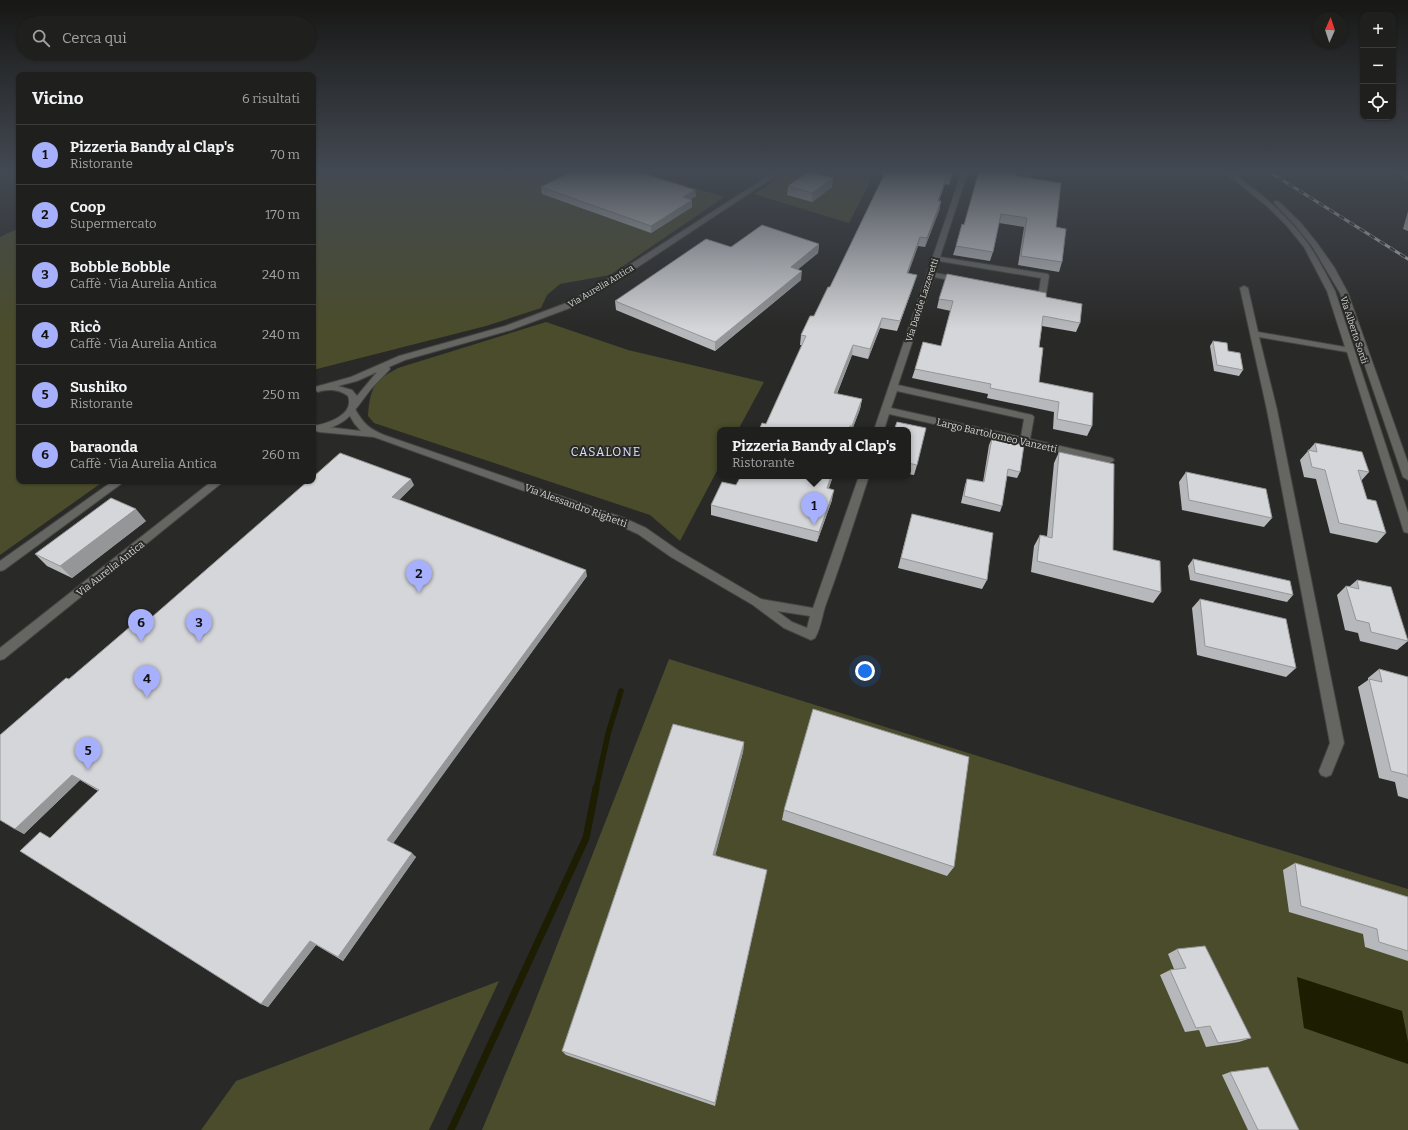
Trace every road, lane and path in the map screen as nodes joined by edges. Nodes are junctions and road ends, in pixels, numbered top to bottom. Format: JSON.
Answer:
{"nodes":[{"id":1,"x":699,"y":224,"type":"edge"},
{"id":2,"x":947,"y":224,"type":"edge"},
{"id":3,"x":1287,"y":224,"type":"edge"},
{"id":4,"x":1298,"y":224,"type":"edge"},
{"id":5,"x":936,"y":258,"type":"junction"},
{"id":6,"x":930,"y":274,"type":"junction"},
{"id":7,"x":968,"y":281,"type":"edge"},
{"id":8,"x":1244,"y":288,"type":"dead end"},
{"id":9,"x":1020,"y":290,"type":"edge"},
{"id":10,"x":1255,"y":334,"type":"junction"},
{"id":11,"x":1349,"y":350,"type":"junction"},
{"id":12,"x":402,"y":358,"type":"junction"},
{"id":13,"x":893,"y":387,"type":"junction"},
{"id":14,"x":316,"y":390,"type":"edge"},
{"id":15,"x":316,"y":390,"type":"edge"},
{"id":16,"x":352,"y":410,"type":"junction"},
{"id":17,"x":886,"y":410,"type":"junction"},
{"id":18,"x":880,"y":427,"type":"edge"},
{"id":19,"x":316,"y":429,"type":"edge"},
{"id":20,"x":316,"y":429,"type":"edge"},
{"id":21,"x":381,"y":437,"type":"junction"},
{"id":22,"x":1025,"y":442,"type":"junction"},
{"id":23,"x":1109,"y":460,"type":"dead end"},
{"id":24,"x":1408,"y":477,"type":"edge"},
{"id":25,"x":863,"y":479,"type":"edge"},
{"id":26,"x":116,"y":484,"type":"edge"},
{"id":27,"x":215,"y":484,"type":"edge"},
{"id":28,"x":1408,"y":529,"type":"edge"},
{"id":29,"x":0,"y":567,"type":"edge"},
{"id":30,"x":757,"y":602,"type":"junction"},
{"id":31,"x":817,"y":613,"type":"junction"},
{"id":32,"x":0,"y":655,"type":"edge"},
{"id":33,"x":1326,"y":771,"type":"dead end"}],
"edges":[{"from":1,"to":12,"type":"street","name":"Via Aurelia Antica"},
{"from":2,"to":5,"type":"street","name":"Via Davide Lazzeretti"},
{"from":3,"to":11,"type":"street","name":"Via Alberto Sordi"},
{"from":4,"to":24,"type":"street","name":"Via Alberto Sordi"},
{"from":5,"to":6,"type":"street","name":"Via Davide Lazzeretti"},
{"from":5,"to":9,"type":"street"},
{"from":6,"to":7,"type":"street"},
{"from":6,"to":13,"type":"street","name":"Via Davide Lazzeretti"},
{"from":8,"to":10,"type":"street"},
{"from":10,"to":11,"type":"street"},
{"from":10,"to":33,"type":"street"},
{"from":11,"to":28,"type":"street","name":"Via Alberto Sordi"},
{"from":12,"to":14,"type":"street","name":"Via Aurelia Antica"},
{"from":12,"to":16,"type":"street","name":"Via Aurelia Antica"},
{"from":13,"to":17,"type":"street","name":"Via Davide Lazzeretti"},
{"from":13,"to":22,"type":"street"},
{"from":15,"to":16,"type":"street","name":"Via Aurelia Antica"},
{"from":16,"to":19,"type":"street","name":"Via Aurelia Antica"},
{"from":16,"to":21,"type":"street"},
{"from":17,"to":18,"type":"street","name":"Via Davide Lazzeretti"},
{"from":17,"to":22,"type":"street","name":"Largo Bartolomeo Vanzetti"},
{"from":20,"to":21,"type":"street"},
{"from":21,"to":30,"type":"street","name":"Via Alessandro Righetti"},
{"from":22,"to":23,"type":"street","name":"Largo Bartolomeo Vanzetti"},
{"from":25,"to":31,"type":"street"},
{"from":26,"to":29,"type":"street"},
{"from":27,"to":32,"type":"street","name":"Via Aurelia Antica"},
{"from":30,"to":31,"type":"street"},
{"from":30,"to":31,"type":"street"}]}
